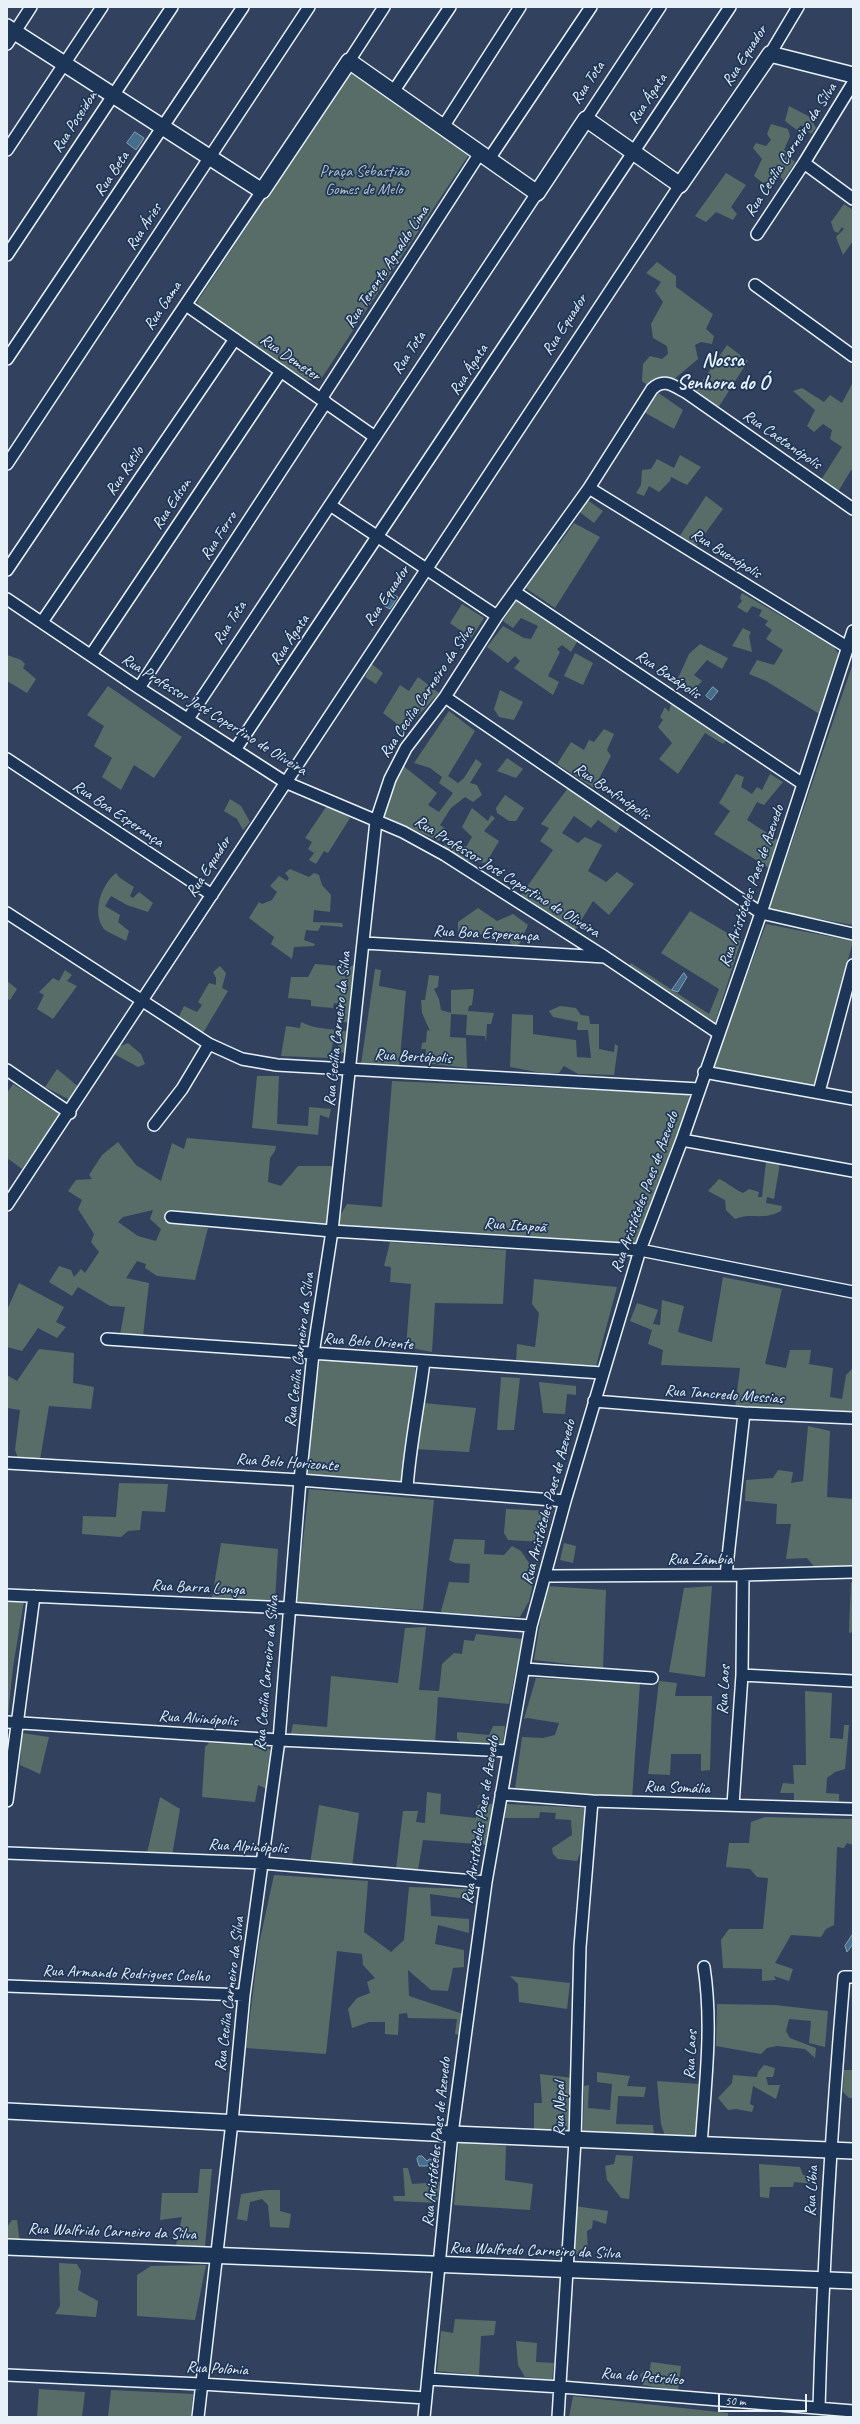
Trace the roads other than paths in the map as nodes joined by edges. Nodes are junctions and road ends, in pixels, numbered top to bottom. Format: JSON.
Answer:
{"nodes":[{"id":1,"x":31,"y":7,"type":"edge"},
{"id":2,"x":102,"y":7,"type":"edge"},
{"id":3,"x":172,"y":7,"type":"edge"},
{"id":4,"x":243,"y":7,"type":"edge"},
{"id":5,"x":309,"y":7,"type":"edge"},
{"id":6,"x":384,"y":7,"type":"edge"},
{"id":7,"x":450,"y":7,"type":"edge"},
{"id":8,"x":520,"y":7,"type":"edge"},
{"id":9,"x":591,"y":7,"type":"edge"},
{"id":10,"x":660,"y":7,"type":"edge"},
{"id":11,"x":730,"y":7,"type":"edge"},
{"id":12,"x":798,"y":7,"type":"edge"},
{"id":13,"x":10,"y":34,"type":"edge"},
{"id":14,"x":770,"y":54,"type":"junction"},
{"id":15,"x":349,"y":61,"type":"junction"},
{"id":16,"x":65,"y":64,"type":"junction"},
{"id":17,"x":853,"y":75,"type":"edge"},
{"id":18,"x":853,"y":84,"type":"edge"},
{"id":19,"x":394,"y":92,"type":"junction"},
{"id":20,"x":113,"y":94,"type":"junction"},
{"id":21,"x":586,"y":119,"type":"junction"},
{"id":22,"x":163,"y":127,"type":"junction"},
{"id":23,"x":443,"y":127,"type":"junction"},
{"id":24,"x":7,"y":150,"type":"edge"},
{"id":25,"x":632,"y":151,"type":"junction"},
{"id":26,"x":209,"y":156,"type":"junction"},
{"id":27,"x":484,"y":156,"type":"junction"},
{"id":28,"x":804,"y":163,"type":"junction"},
{"id":29,"x":680,"y":185,"type":"junction"},
{"id":30,"x":262,"y":191,"type":"junction"},
{"id":31,"x":537,"y":193,"type":"junction"},
{"id":32,"x":853,"y":199,"type":"edge"},
{"id":33,"x":757,"y":234,"type":"dead end"},
{"id":34,"x":7,"y":255,"type":"edge"},
{"id":35,"x":755,"y":285,"type":"dead end"},
{"id":36,"x":186,"y":305,"type":"junction"},
{"id":37,"x":235,"y":339,"type":"junction"},
{"id":38,"x":853,"y":356,"type":"edge"},
{"id":39,"x":7,"y":359,"type":"edge"},
{"id":40,"x":281,"y":371,"type":"junction"},
{"id":41,"x":672,"y":384,"type":"joint"},
{"id":42,"x":323,"y":401,"type":"junction"},
{"id":43,"x":375,"y":437,"type":"junction"},
{"id":44,"x":7,"y":464,"type":"edge"},
{"id":45,"x":589,"y":488,"type":"junction"},
{"id":46,"x":330,"y":505,"type":"junction"},
{"id":47,"x":853,"y":509,"type":"edge"},
{"id":48,"x":377,"y":538,"type":"junction"},
{"id":49,"x":7,"y":570,"type":"edge"},
{"id":50,"x":426,"y":570,"type":"junction"},
{"id":51,"x":515,"y":592,"type":"junction"},
{"id":52,"x":9,"y":604,"type":"edge"},
{"id":53,"x":497,"y":616,"type":"junction"},
{"id":54,"x":42,"y":622,"type":"junction"},
{"id":55,"x":853,"y":630,"type":"edge"},
{"id":56,"x":850,"y":647,"type":"edge"},
{"id":57,"x":91,"y":655,"type":"junction"},
{"id":58,"x":139,"y":688,"type":"junction"},
{"id":59,"x":444,"y":697,"type":"junction"},
{"id":60,"x":188,"y":719,"type":"junction"},
{"id":61,"x":235,"y":750,"type":"junction"},
{"id":62,"x":7,"y":759,"type":"edge"},
{"id":63,"x":285,"y":782,"type":"junction"},
{"id":64,"x":803,"y":784,"type":"junction"},
{"id":65,"x":376,"y":821,"type":"junction"},
{"id":66,"x":212,"y":895,"type":"junction"},
{"id":67,"x":7,"y":913,"type":"edge"},
{"id":68,"x":761,"y":913,"type":"junction"},
{"id":69,"x":853,"y":934,"type":"edge"},
{"id":70,"x":364,"y":943,"type":"junction"},
{"id":71,"x":605,"y":957,"type":"junction"},
{"id":72,"x":853,"y":965,"type":"edge"},
{"id":73,"x":141,"y":1002,"type":"junction"},
{"id":74,"x":718,"y":1033,"type":"junction"},
{"id":75,"x":209,"y":1044,"type":"junction"},
{"id":76,"x":350,"y":1069,"type":"junction"},
{"id":77,"x":7,"y":1070,"type":"edge"},
{"id":78,"x":704,"y":1072,"type":"junction"},
{"id":79,"x":698,"y":1089,"type":"junction"},
{"id":80,"x":819,"y":1092,"type":"junction"},
{"id":81,"x":853,"y":1099,"type":"edge"},
{"id":82,"x":70,"y":1113,"type":"junction"},
{"id":83,"x":154,"y":1124,"type":"dead end"},
{"id":84,"x":682,"y":1140,"type":"junction"},
{"id":85,"x":853,"y":1171,"type":"edge"},
{"id":86,"x":7,"y":1205,"type":"edge"},
{"id":87,"x":171,"y":1217,"type":"dead end"},
{"id":88,"x":332,"y":1231,"type":"junction"},
{"id":89,"x":640,"y":1250,"type":"junction"},
{"id":90,"x":853,"y":1292,"type":"edge"},
{"id":91,"x":107,"y":1339,"type":"dead end"},
{"id":92,"x":313,"y":1354,"type":"junction"},
{"id":93,"x":424,"y":1362,"type":"junction"},
{"id":94,"x":602,"y":1373,"type":"junction"},
{"id":95,"x":594,"y":1401,"type":"junction"},
{"id":96,"x":744,"y":1413,"type":"junction"},
{"id":97,"x":853,"y":1418,"type":"edge"},
{"id":98,"x":7,"y":1463,"type":"edge"},
{"id":99,"x":300,"y":1480,"type":"junction"},
{"id":100,"x":407,"y":1488,"type":"junction"},
{"id":101,"x":565,"y":1501,"type":"junction"},
{"id":102,"x":853,"y":1572,"type":"edge"},
{"id":103,"x":546,"y":1576,"type":"junction"},
{"id":104,"x":726,"y":1576,"type":"junction"},
{"id":105,"x":743,"y":1576,"type":"junction"},
{"id":106,"x":7,"y":1595,"type":"edge"},
{"id":107,"x":34,"y":1596,"type":"junction"},
{"id":108,"x":289,"y":1608,"type":"junction"},
{"id":109,"x":531,"y":1626,"type":"junction"},
{"id":110,"x":525,"y":1669,"type":"junction"},
{"id":111,"x":742,"y":1675,"type":"junction"},
{"id":112,"x":652,"y":1678,"type":"dead end"},
{"id":113,"x":853,"y":1681,"type":"edge"},
{"id":114,"x":12,"y":1723,"type":"edge"},
{"id":115,"x":279,"y":1740,"type":"junction"},
{"id":116,"x":508,"y":1751,"type":"junction"},
{"id":117,"x":501,"y":1794,"type":"junction"},
{"id":118,"x":7,"y":1801,"type":"edge"},
{"id":119,"x":592,"y":1801,"type":"junction"},
{"id":120,"x":734,"y":1805,"type":"junction"},
{"id":121,"x":853,"y":1809,"type":"edge"},
{"id":122,"x":7,"y":1853,"type":"edge"},
{"id":123,"x":262,"y":1863,"type":"junction"},
{"id":124,"x":486,"y":1882,"type":"junction"},
{"id":125,"x":704,"y":1967,"type":"dead end"},
{"id":126,"x":848,"y":1977,"type":"edge"},
{"id":127,"x":7,"y":1986,"type":"edge"},
{"id":128,"x":244,"y":1995,"type":"junction"},
{"id":129,"x":7,"y":2111,"type":"edge"},
{"id":130,"x":232,"y":2122,"type":"junction"},
{"id":131,"x":452,"y":2134,"type":"junction"},
{"id":132,"x":575,"y":2140,"type":"junction"},
{"id":133,"x":701,"y":2146,"type":"junction"},
{"id":134,"x":830,"y":2150,"type":"junction"},
{"id":135,"x":853,"y":2151,"type":"edge"},
{"id":136,"x":7,"y":2247,"type":"edge"},
{"id":137,"x":215,"y":2254,"type":"junction"},
{"id":138,"x":440,"y":2266,"type":"junction"},
{"id":139,"x":567,"y":2270,"type":"junction"},
{"id":140,"x":823,"y":2280,"type":"junction"},
{"id":141,"x":853,"y":2281,"type":"edge"},
{"id":142,"x":7,"y":2375,"type":"edge"},
{"id":143,"x":428,"y":2378,"type":"junction"},
{"id":144,"x":201,"y":2384,"type":"junction"},
{"id":145,"x":561,"y":2387,"type":"junction"},
{"id":146,"x":426,"y":2398,"type":"junction"},
{"id":147,"x":819,"y":2408,"type":"junction"},
{"id":148,"x":853,"y":2411,"type":"edge"},
{"id":149,"x":198,"y":2417,"type":"edge"},
{"id":150,"x":424,"y":2417,"type":"edge"},
{"id":151,"x":558,"y":2417,"type":"edge"}],
"edges":[{"from":1,"to":13,"type":"street"},
{"from":2,"to":16,"type":"street"},
{"from":3,"to":20,"type":"street","name":"Rua Poseidon"},
{"from":4,"to":22,"type":"street","name":"Rua Beta"},
{"from":5,"to":26,"type":"street","name":"Rua Áries"},
{"from":6,"to":15,"type":"street"},
{"from":7,"to":19,"type":"street"},
{"from":8,"to":23,"type":"street"},
{"from":9,"to":27,"type":"street","name":"Rua Tenente Agnaldo Lima"},
{"from":10,"to":21,"type":"street","name":"Rua Tota"},
{"from":11,"to":25,"type":"street","name":"Rua Ágata"},
{"from":12,"to":14,"type":"street","name":"Rua Equador"},
{"from":13,"to":16,"type":"main road"},
{"from":14,"to":17,"type":"main road"},
{"from":14,"to":29,"type":"main road","name":"Rua Equador"},
{"from":15,"to":19,"type":"main road"},
{"from":15,"to":30,"type":"main road","name":"Rua Gama"},
{"from":16,"to":20,"type":"main road"},
{"from":16,"to":24,"type":"street"},
{"from":18,"to":28,"type":"street","name":"Rua Cecília Carneiro da Silva"},
{"from":19,"to":23,"type":"main road"},
{"from":20,"to":22,"type":"main road"},
{"from":20,"to":34,"type":"street","name":"Rua Poseidon"},
{"from":21,"to":25,"type":"main road"},
{"from":21,"to":31,"type":"main road","name":"Rua Tota"},
{"from":22,"to":26,"type":"main road"},
{"from":22,"to":39,"type":"street","name":"Rua Beta"},
{"from":23,"to":27,"type":"main road"},
{"from":25,"to":29,"type":"main road"},
{"from":25,"to":48,"type":"street","name":"Rua Ágata"},
{"from":26,"to":30,"type":"main road"},
{"from":26,"to":44,"type":"street","name":"Rua Áries"},
{"from":27,"to":31,"type":"main road"},
{"from":27,"to":42,"type":"street","name":"Rua Tenente Agnaldo Lima"},
{"from":28,"to":32,"type":"street"},
{"from":28,"to":33,"type":"street","name":"Rua Cecília Carneiro da Silva"},
{"from":29,"to":50,"type":"street","name":"Rua Equador"},
{"from":30,"to":36,"type":"street","name":"Rua Gama"},
{"from":31,"to":43,"type":"street","name":"Rua Tota"},
{"from":35,"to":38,"type":"street"},
{"from":36,"to":37,"type":"street","name":"Rua Demeter"},
{"from":36,"to":49,"type":"street","name":"Rua Gama"},
{"from":37,"to":40,"type":"street","name":"Rua Demeter"},
{"from":37,"to":54,"type":"street","name":"Rua Rutilo"},
{"from":40,"to":42,"type":"street","name":"Rua Demeter"},
{"from":40,"to":57,"type":"street","name":"Rua Edson"},
{"from":41,"to":45,"type":"street","name":"Rua Cecília Carneiro da Silva"},
{"from":41,"to":47,"type":"street","name":"Rua Caetanópolis"},
{"from":42,"to":43,"type":"street","name":"Rua Demeter"},
{"from":42,"to":58,"type":"street","name":"Rua Ferro"},
{"from":43,"to":46,"type":"street","name":"Rua Tota"},
{"from":45,"to":51,"type":"street","name":"Rua Cecília Carneiro da Silva"},
{"from":45,"to":56,"type":"street","name":"Rua Buenópolis"},
{"from":46,"to":48,"type":"street"},
{"from":46,"to":60,"type":"street","name":"Rua Tota"},
{"from":48,"to":50,"type":"street"},
{"from":48,"to":61,"type":"street","name":"Rua Ágata"},
{"from":50,"to":53,"type":"street"},
{"from":50,"to":63,"type":"street","name":"Rua Equador"},
{"from":51,"to":53,"type":"street","name":"Rua Cecília Carneiro da Silva"},
{"from":51,"to":64,"type":"street","name":"Rua Bazápolis"},
{"from":52,"to":54,"type":"street","name":"Rua Professor José Copertino de Oliveira"},
{"from":53,"to":59,"type":"street","name":"Rua Cecília Carneiro da Silva"},
{"from":54,"to":57,"type":"street","name":"Rua Professor José Copertino de Oliveira"},
{"from":55,"to":56,"type":"street","name":"Rua Aristóteles Paes de Azevedo"},
{"from":56,"to":64,"type":"street","name":"Rua Aristóteles Paes de Azevedo"},
{"from":57,"to":58,"type":"street","name":"Rua Professor José Copertino de Oliveira"},
{"from":58,"to":60,"type":"street","name":"Rua Professor José Copertino de Oliveira"},
{"from":59,"to":65,"type":"street","name":"Rua Cecília Carneiro da Silva"},
{"from":59,"to":68,"type":"street","name":"Rua Bonfinópolis"},
{"from":60,"to":61,"type":"street","name":"Rua Professor José Copertino de Oliveira"},
{"from":61,"to":63,"type":"street","name":"Rua Professor José Copertino de Oliveira"},
{"from":62,"to":66,"type":"street","name":"Rua Boa Esperança"},
{"from":63,"to":65,"type":"street","name":"Rua Professor José Copertino de Oliveira"},
{"from":63,"to":66,"type":"street","name":"Rua Equador"},
{"from":64,"to":68,"type":"street","name":"Rua Aristóteles Paes de Azevedo"},
{"from":65,"to":70,"type":"street","name":"Rua Cecília Carneiro da Silva"},
{"from":65,"to":71,"type":"street","name":"Rua Professor José Copertino de Oliveira"},
{"from":66,"to":73,"type":"street","name":"Rua Equador"},
{"from":67,"to":73,"type":"street","name":"Rua Bertópolis"},
{"from":68,"to":69,"type":"street"},
{"from":68,"to":74,"type":"street","name":"Rua Aristóteles Paes de Azevedo"},
{"from":70,"to":71,"type":"street","name":"Rua Boa Esperança"},
{"from":70,"to":76,"type":"street","name":"Rua Cecília Carneiro da Silva"},
{"from":71,"to":74,"type":"street","name":"Rua Professor José Copertino de Oliveira"},
{"from":72,"to":80,"type":"street"},
{"from":73,"to":75,"type":"street","name":"Rua Bertópolis"},
{"from":73,"to":82,"type":"street","name":"Rua Equador"},
{"from":74,"to":78,"type":"street","name":"Rua Aristóteles Paes de Azevedo"},
{"from":75,"to":76,"type":"street","name":"Rua Bertópolis"},
{"from":75,"to":83,"type":"street"},
{"from":76,"to":79,"type":"street","name":"Rua Bertópolis"},
{"from":76,"to":88,"type":"street","name":"Rua Cecília Carneiro da Silva"},
{"from":77,"to":82,"type":"street"},
{"from":78,"to":79,"type":"street","name":"Rua Aristóteles Paes de Azevedo"},
{"from":78,"to":80,"type":"street"},
{"from":79,"to":84,"type":"street","name":"Rua Aristóteles Paes de Azevedo"},
{"from":80,"to":81,"type":"street"},
{"from":82,"to":86,"type":"street","name":"Rua Equador"},
{"from":84,"to":85,"type":"street"},
{"from":84,"to":89,"type":"street","name":"Rua Aristóteles Paes de Azevedo"},
{"from":87,"to":88,"type":"street","name":"Rua Itapoã"},
{"from":88,"to":89,"type":"street","name":"Rua Itapoã"},
{"from":88,"to":92,"type":"street","name":"Rua Cecília Carneiro da Silva"},
{"from":89,"to":90,"type":"street","name":"Rua Itapoã"},
{"from":89,"to":94,"type":"street","name":"Rua Aristóteles Paes de Azevedo"},
{"from":91,"to":92,"type":"street","name":"Rua Belo Oriente"},
{"from":92,"to":93,"type":"street","name":"Rua Belo Oriente"},
{"from":92,"to":99,"type":"street","name":"Rua Cecília Carneiro da Silva"},
{"from":93,"to":94,"type":"street","name":"Rua Belo Oriente"},
{"from":93,"to":100,"type":"street"},
{"from":94,"to":95,"type":"street","name":"Rua Aristóteles Paes de Azevedo"},
{"from":95,"to":96,"type":"street","name":"Rua Tancredo Messias"},
{"from":95,"to":101,"type":"street","name":"Rua Aristóteles Paes de Azevedo"},
{"from":96,"to":97,"type":"street","name":"Rua Tancredo Messias"},
{"from":96,"to":104,"type":"street"},
{"from":98,"to":99,"type":"street","name":"Rua Belo Horizonte"},
{"from":99,"to":100,"type":"street","name":"Rua Belo Horizonte"},
{"from":99,"to":108,"type":"street","name":"Rua Cecília Carneiro da Silva"},
{"from":100,"to":101,"type":"street","name":"Rua Belo Horizonte"},
{"from":101,"to":103,"type":"street","name":"Rua Aristóteles Paes de Azevedo"},
{"from":102,"to":105,"type":"street","name":"Rua Zâmbia"},
{"from":103,"to":104,"type":"street","name":"Rua Zâmbia"},
{"from":103,"to":109,"type":"street","name":"Rua Aristóteles Paes de Azevedo"},
{"from":104,"to":105,"type":"street","name":"Rua Zâmbia"},
{"from":105,"to":111,"type":"street","name":"Rua Laos"},
{"from":106,"to":107,"type":"street","name":"Rua Barra Longa"},
{"from":107,"to":108,"type":"street","name":"Rua Barra Longa"},
{"from":107,"to":114,"type":"street"},
{"from":108,"to":109,"type":"street","name":"Rua Barra Longa"},
{"from":108,"to":115,"type":"street","name":"Rua Cecília Carneiro da Silva"},
{"from":109,"to":110,"type":"street","name":"Rua Aristóteles Paes de Azevedo"},
{"from":110,"to":112,"type":"street"},
{"from":110,"to":116,"type":"street","name":"Rua Aristóteles Paes de Azevedo"},
{"from":111,"to":113,"type":"street"},
{"from":111,"to":120,"type":"street","name":"Rua Laos"},
{"from":114,"to":115,"type":"street","name":"Rua Alvinópolis"},
{"from":114,"to":118,"type":"street"},
{"from":115,"to":116,"type":"street","name":"Rua Alvinópolis"},
{"from":115,"to":123,"type":"street","name":"Rua Cecília Carneiro da Silva"},
{"from":116,"to":117,"type":"street","name":"Rua Aristóteles Paes de Azevedo"},
{"from":117,"to":119,"type":"street","name":"Rua Somália"},
{"from":117,"to":124,"type":"street","name":"Rua Aristóteles Paes de Azevedo"},
{"from":119,"to":120,"type":"street","name":"Rua Somália"},
{"from":119,"to":132,"type":"street","name":"Rua Nepal"},
{"from":120,"to":121,"type":"street","name":"Rua Somália"},
{"from":122,"to":123,"type":"street","name":"Rua Alpinópolis"},
{"from":123,"to":124,"type":"street","name":"Rua Alpinópolis"},
{"from":123,"to":128,"type":"street","name":"Rua Cecília Carneiro da Silva"},
{"from":124,"to":131,"type":"street","name":"Rua Aristóteles Paes de Azevedo"},
{"from":125,"to":133,"type":"street","name":"Rua Laos"},
{"from":126,"to":134,"type":"street","name":"Rua Líbia"},
{"from":127,"to":128,"type":"street","name":"Rua Armando Rodrigues Coelho"},
{"from":128,"to":130,"type":"street","name":"Rua Cecília Carneiro da Silva"},
{"from":129,"to":130,"type":"main road"},
{"from":130,"to":131,"type":"main road"},
{"from":130,"to":137,"type":"street","name":"Rua Cecília Carneiro da Silva"},
{"from":131,"to":132,"type":"main road"},
{"from":131,"to":138,"type":"street","name":"Rua Aristóteles Paes de Azevedo"},
{"from":132,"to":133,"type":"main road"},
{"from":132,"to":139,"type":"street","name":"Rua Nepal"},
{"from":133,"to":134,"type":"main road"},
{"from":134,"to":135,"type":"main road"},
{"from":134,"to":140,"type":"street","name":"Rua Líbia"},
{"from":136,"to":137,"type":"main road","name":"Rua Walfrido Carneiro da Silva"},
{"from":137,"to":138,"type":"main road","name":"Rua Walfredo Carneiro da Silva"},
{"from":137,"to":144,"type":"street","name":"Rua Cecília Carneiro da Silva"},
{"from":138,"to":139,"type":"main road","name":"Rua Walfredo Carneiro da Silva"},
{"from":138,"to":143,"type":"street","name":"Rua Aristóteles Paes de Azevedo"},
{"from":139,"to":140,"type":"main road","name":"Rua Walfredo Carneiro da Silva"},
{"from":139,"to":145,"type":"street","name":"Rua Nepal"},
{"from":140,"to":141,"type":"main road","name":"Rua Walfredo Carneiro da Silva"},
{"from":140,"to":147,"type":"street","name":"Rua Líbia"},
{"from":142,"to":144,"type":"street","name":"Rua Polônia"},
{"from":143,"to":145,"type":"street","name":"Rua do Petróleo"},
{"from":143,"to":146,"type":"street","name":"Rua Aristóteles Paes de Azevedo"},
{"from":144,"to":146,"type":"street","name":"Rua Polônia"},
{"from":144,"to":149,"type":"street","name":"Rua Cecília Carneiro da Silva"},
{"from":145,"to":147,"type":"street","name":"Rua do Petróleo"},
{"from":145,"to":151,"type":"street","name":"Rua Nepal"},
{"from":146,"to":150,"type":"street","name":"Rua Aristóteles Paes de Azevedo"},
{"from":147,"to":148,"type":"street","name":"Rua do Petróleo"}]}
